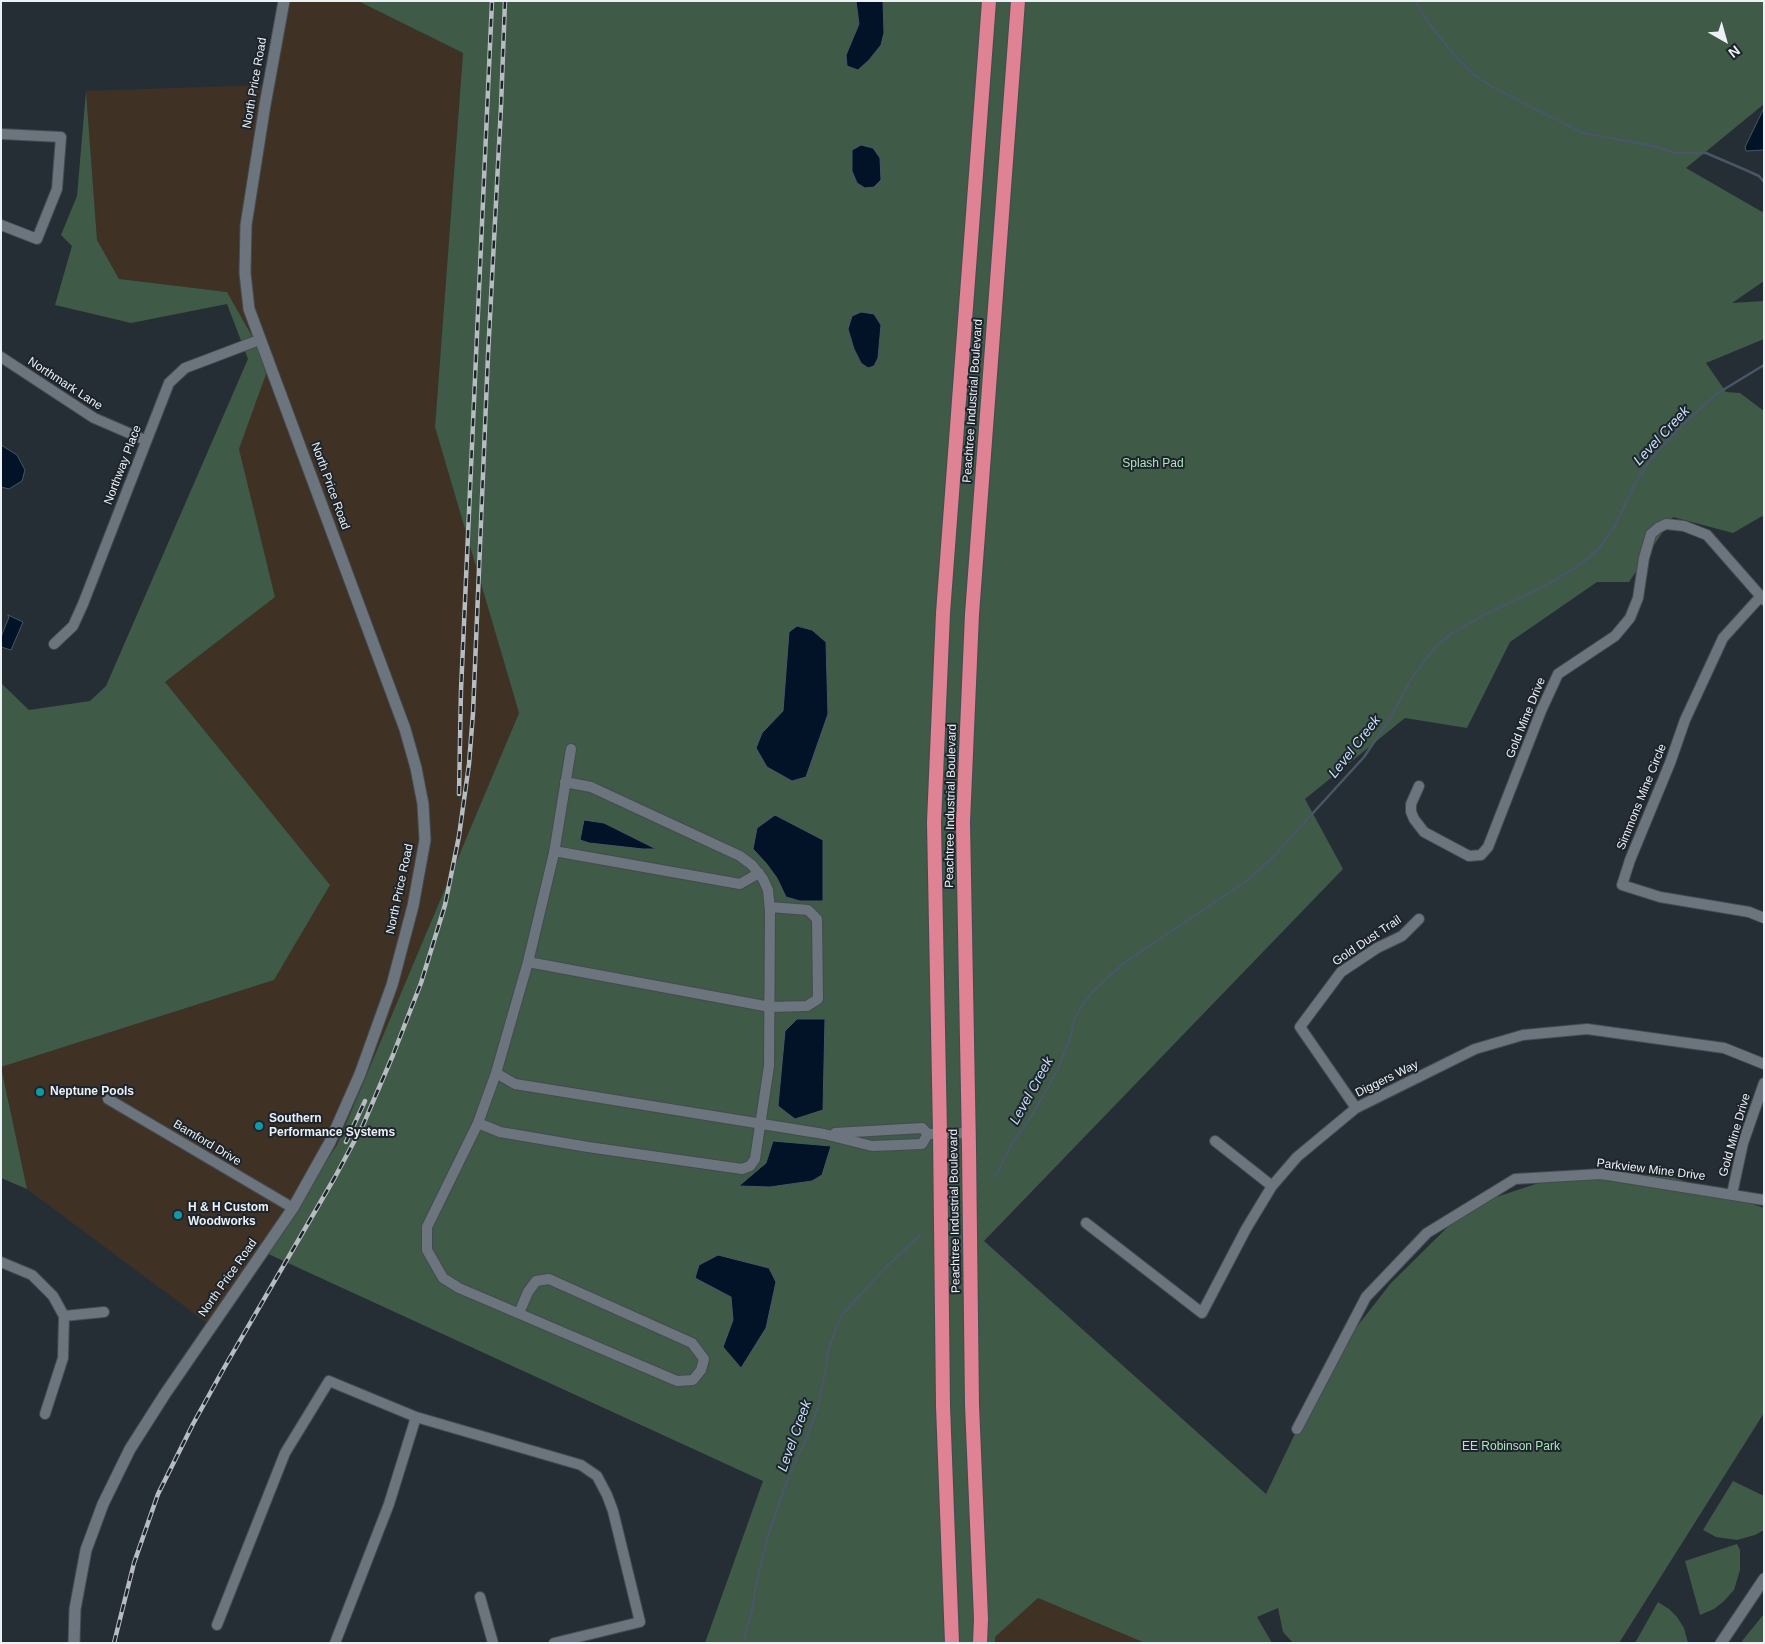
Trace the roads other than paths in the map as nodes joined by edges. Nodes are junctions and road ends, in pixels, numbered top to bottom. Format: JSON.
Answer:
{"nodes":[{"id":1,"x":284,"y":1,"type":"edge"},
{"id":2,"x":989,"y":1,"type":"edge"},
{"id":3,"x":1018,"y":1,"type":"edge"},
{"id":4,"x":1,"y":134,"type":"edge"},
{"id":5,"x":1,"y":225,"type":"edge"},
{"id":6,"x":259,"y":340,"type":"junction"},
{"id":7,"x":1,"y":357,"type":"edge"},
{"id":8,"x":145,"y":440,"type":"junction"},
{"id":9,"x":1762,"y":598,"type":"edge"},
{"id":10,"x":54,"y":644,"type":"dead end"},
{"id":11,"x":571,"y":749,"type":"dead end"},
{"id":12,"x":566,"y":782,"type":"junction"},
{"id":13,"x":1419,"y":786,"type":"dead end"},
{"id":14,"x":554,"y":851,"type":"junction"},
{"id":15,"x":759,"y":873,"type":"junction"},
{"id":16,"x":770,"y":908,"type":"junction"},
{"id":17,"x":1764,"y":918,"type":"edge"},
{"id":18,"x":1419,"y":919,"type":"dead end"},
{"id":19,"x":528,"y":962,"type":"junction"},
{"id":20,"x":770,"y":1008,"type":"junction"},
{"id":21,"x":1764,"y":1064,"type":"edge"},
{"id":22,"x":496,"y":1072,"type":"junction"},
{"id":23,"x":1764,"y":1083,"type":"edge"},
{"id":24,"x":108,"y":1099,"type":"dead end"},
{"id":25,"x":1356,"y":1108,"type":"junction"},
{"id":26,"x":478,"y":1123,"type":"junction"},
{"id":27,"x":760,"y":1123,"type":"junction"},
{"id":28,"x":969,"y":1133,"type":"junction"},
{"id":29,"x":824,"y":1134,"type":"junction"},
{"id":30,"x":934,"y":1134,"type":"junction"},
{"id":31,"x":1216,"y":1140,"type":"dead end"},
{"id":32,"x":1272,"y":1186,"type":"junction"},
{"id":33,"x":1732,"y":1194,"type":"junction"},
{"id":34,"x":1764,"y":1200,"type":"edge"},
{"id":35,"x":293,"y":1208,"type":"junction"},
{"id":36,"x":1086,"y":1223,"type":"dead end"},
{"id":37,"x":1,"y":1262,"type":"edge"},
{"id":38,"x":104,"y":1312,"type":"dead end"},
{"id":39,"x":519,"y":1313,"type":"junction"},
{"id":40,"x":64,"y":1316,"type":"junction"},
{"id":41,"x":45,"y":1414,"type":"dead end"},
{"id":42,"x":416,"y":1417,"type":"junction"},
{"id":43,"x":1297,"y":1429,"type":"dead end"},
{"id":44,"x":1764,"y":1579,"type":"edge"},
{"id":45,"x":480,"y":1597,"type":"dead end"},
{"id":46,"x":217,"y":1625,"type":"dead end"},
{"id":47,"x":74,"y":1643,"type":"edge"},
{"id":48,"x":335,"y":1643,"type":"edge"},
{"id":49,"x":493,"y":1643,"type":"edge"},
{"id":50,"x":554,"y":1643,"type":"edge"},
{"id":51,"x":952,"y":1643,"type":"edge"},
{"id":52,"x":980,"y":1643,"type":"edge"},
{"id":53,"x":1721,"y":1643,"type":"edge"}],
"edges":[{"from":1,"to":6,"type":"street","name":"North Price Road"},
{"from":2,"to":30,"type":"highway","name":"Peachtree Industrial Boulevard"},
{"from":3,"to":28,"type":"highway","name":"Peachtree Industrial Boulevard"},
{"from":4,"to":5,"type":"street"},
{"from":6,"to":8,"type":"street","name":"Northway Place"},
{"from":6,"to":35,"type":"street","name":"North Price Road"},
{"from":7,"to":8,"type":"street","name":"Northmark Lane"},
{"from":8,"to":10,"type":"street","name":"Northway Place"},
{"from":9,"to":13,"type":"street","name":"Gold Mine Drive"},
{"from":9,"to":17,"type":"street","name":"Simmons Mine Circle"},
{"from":11,"to":12,"type":"street"},
{"from":12,"to":14,"type":"street"},
{"from":12,"to":15,"type":"street"},
{"from":14,"to":15,"type":"street"},
{"from":14,"to":19,"type":"street"},
{"from":15,"to":16,"type":"street"},
{"from":16,"to":20,"type":"street"},
{"from":16,"to":20,"type":"street"},
{"from":18,"to":25,"type":"street","name":"Gold Dust Trail"},
{"from":19,"to":20,"type":"street"},
{"from":19,"to":22,"type":"street"},
{"from":20,"to":27,"type":"street"},
{"from":21,"to":25,"type":"street","name":"Diggers Way"},
{"from":22,"to":26,"type":"street"},
{"from":22,"to":27,"type":"street"},
{"from":23,"to":33,"type":"street","name":"Gold Mine Drive"},
{"from":24,"to":35,"type":"street","name":"Bamford Drive"},
{"from":25,"to":32,"type":"street","name":"Diggers Way"},
{"from":26,"to":27,"type":"street"},
{"from":26,"to":39,"type":"street"},
{"from":27,"to":29,"type":"street"},
{"from":28,"to":30,"type":"street"},
{"from":28,"to":52,"type":"highway","name":"Peachtree Industrial Boulevard"},
{"from":29,"to":30,"type":"street"},
{"from":29,"to":30,"type":"street"},
{"from":30,"to":51,"type":"highway","name":"Peachtree Industrial Boulevard"},
{"from":31,"to":32,"type":"street"},
{"from":32,"to":36,"type":"street","name":"Diggers Way"},
{"from":33,"to":34,"type":"street","name":"Parkview Mine Drive"},
{"from":33,"to":43,"type":"street","name":"Parkview Mine Drive"},
{"from":35,"to":47,"type":"street","name":"North Price Road"},
{"from":37,"to":40,"type":"street"},
{"from":38,"to":40,"type":"street"},
{"from":39,"to":39,"type":"street"},
{"from":40,"to":41,"type":"street"},
{"from":42,"to":46,"type":"street"},
{"from":42,"to":48,"type":"street"},
{"from":42,"to":50,"type":"street"},
{"from":44,"to":53,"type":"street"},
{"from":45,"to":49,"type":"street"}]}
